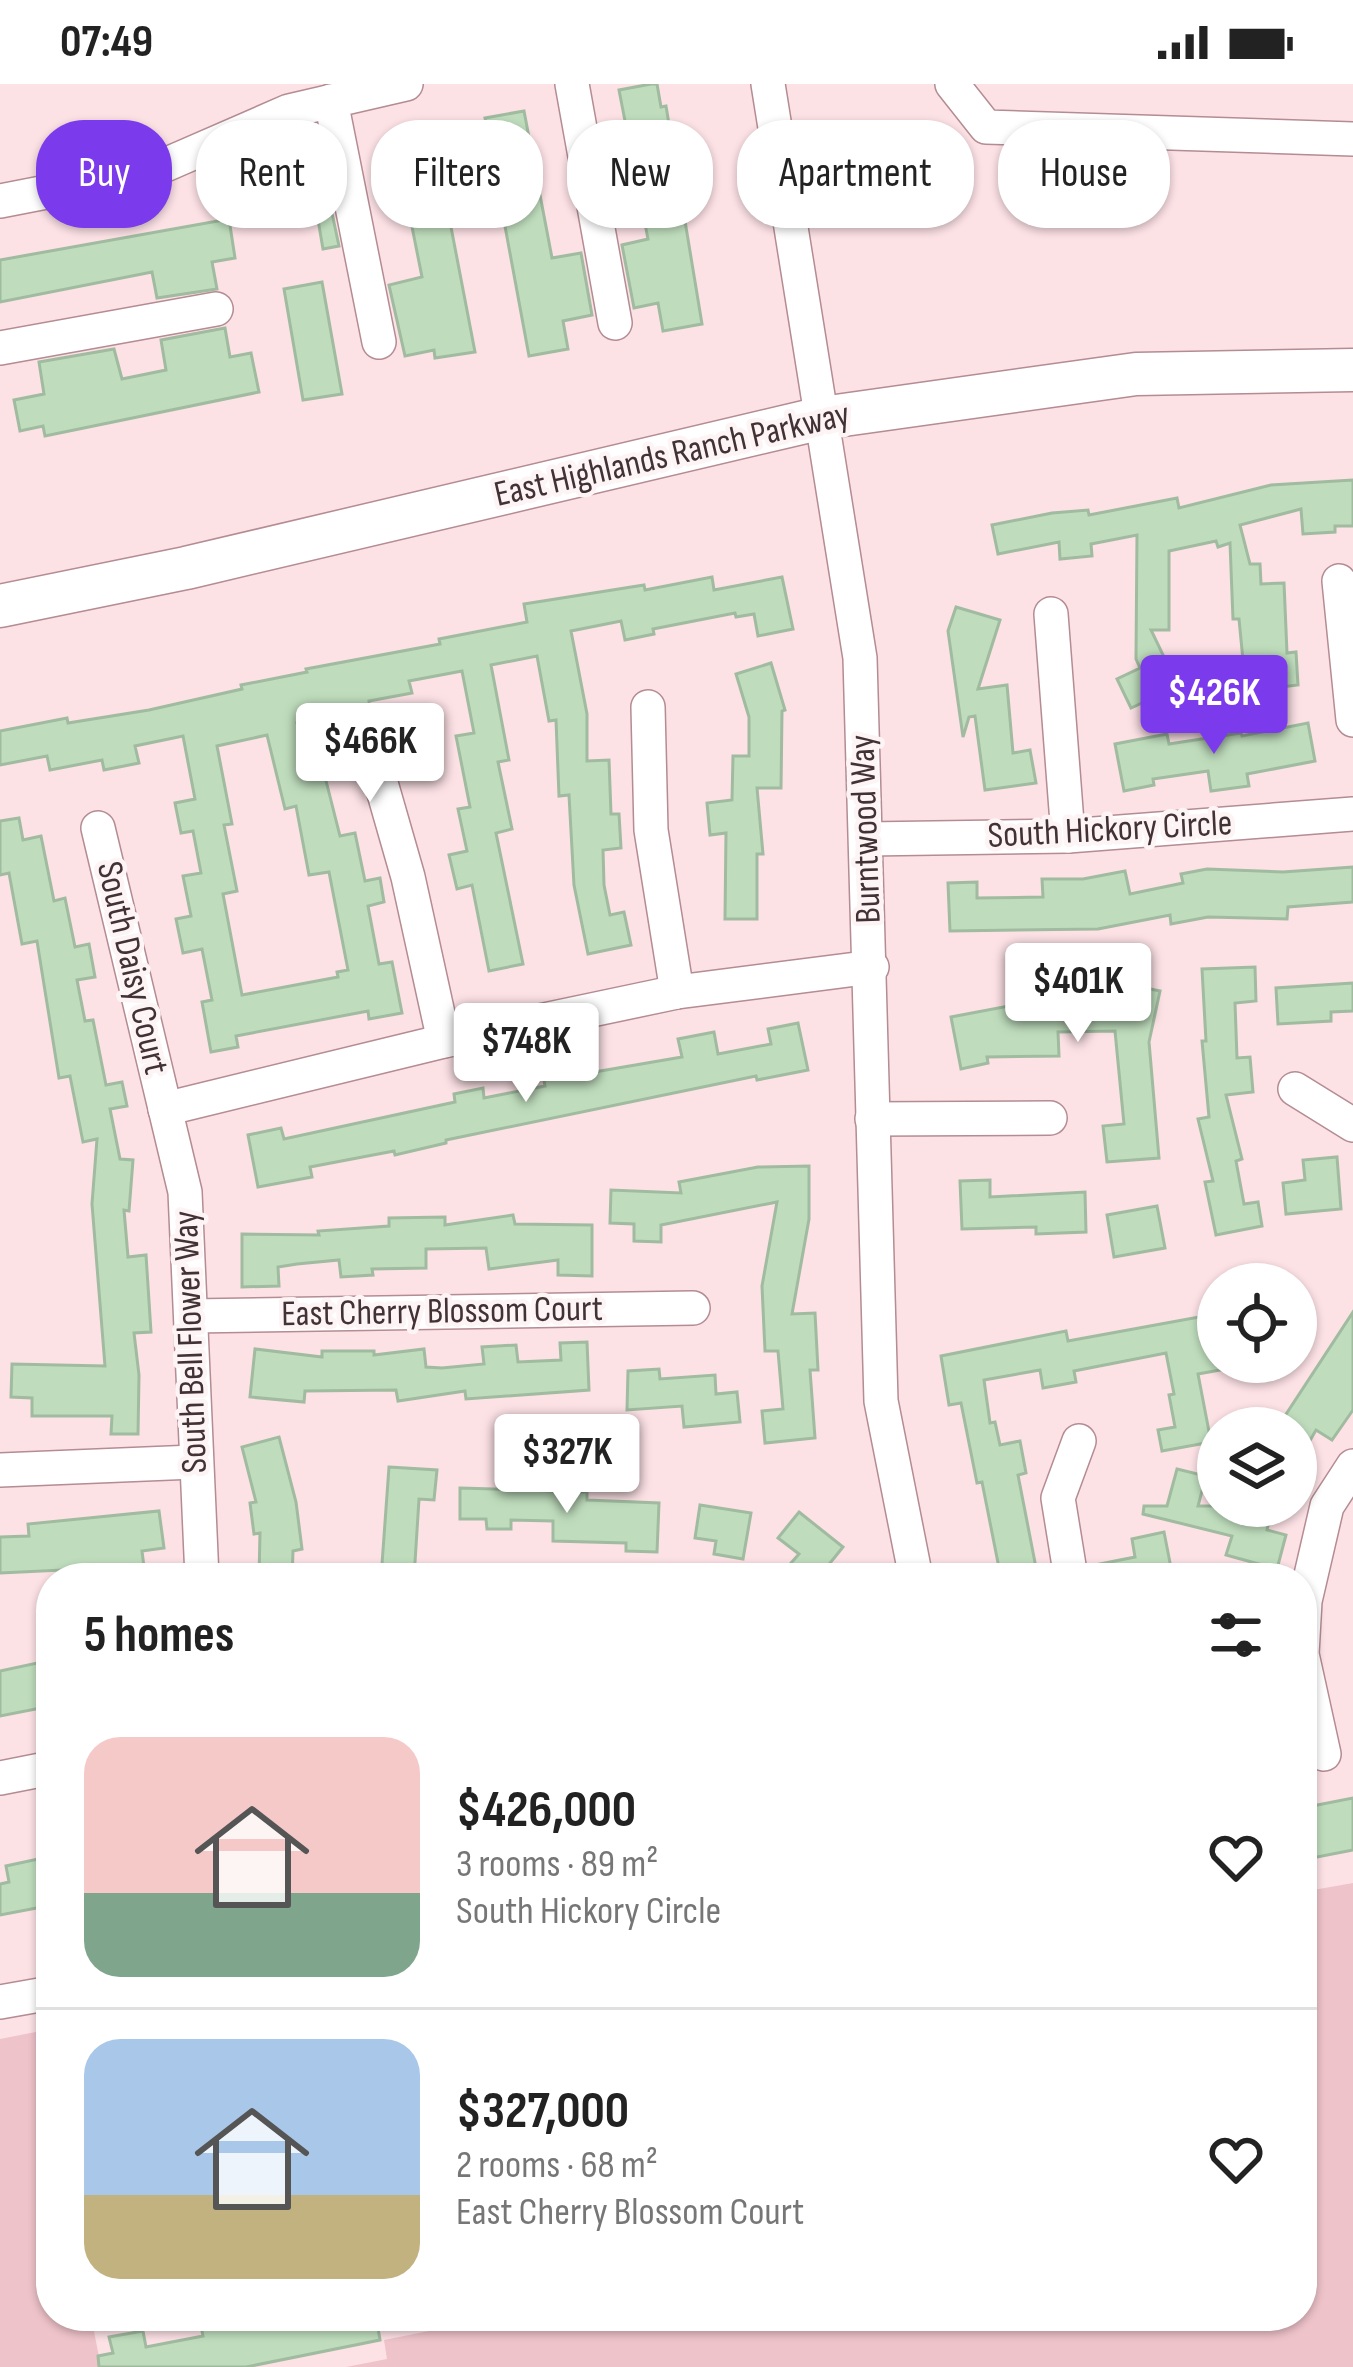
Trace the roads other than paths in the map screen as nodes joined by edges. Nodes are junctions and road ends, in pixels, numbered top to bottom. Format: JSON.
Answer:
{"nodes":[{"id":1,"x":406,"y":84,"type":"edge"},
{"id":2,"x":572,"y":84,"type":"edge"},
{"id":3,"x":768,"y":84,"type":"edge"},
{"id":4,"x":952,"y":84,"type":"edge"},
{"id":5,"x":286,"y":98,"type":"edge"},
{"id":6,"x":332,"y":101,"type":"junction"},
{"id":7,"x":1353,"y":140,"type":"edge"},
{"id":8,"x":0,"y":201,"type":"edge"},
{"id":9,"x":216,"y":309,"type":"dead end"},
{"id":10,"x":615,"y":323,"type":"dead end"},
{"id":11,"x":379,"y":342,"type":"dead end"},
{"id":12,"x":0,"y":348,"type":"edge"},
{"id":13,"x":1353,"y":370,"type":"edge"},
{"id":14,"x":822,"y":418,"type":"junction"},
{"id":15,"x":1340,"y":581,"type":"dead end"},
{"id":16,"x":0,"y":606,"type":"edge"},
{"id":17,"x":1051,"y":614,"type":"dead end"},
{"id":18,"x":648,"y":707,"type":"dead end"},
{"id":19,"x":1353,"y":720,"type":"edge"},
{"id":20,"x":375,"y":762,"type":"dead end"},
{"id":21,"x":1353,"y":814,"type":"edge"},
{"id":22,"x":98,"y":828,"type":"dead end"},
{"id":23,"x":1068,"y":836,"type":"junction"},
{"id":24,"x":867,"y":839,"type":"junction"},
{"id":25,"x":872,"y":967,"type":"junction"},
{"id":26,"x":677,"y":992,"type":"junction"},
{"id":27,"x":444,"y":1041,"type":"junction"},
{"id":28,"x":1295,"y":1089,"type":"dead end"},
{"id":29,"x":165,"y":1109,"type":"junction"},
{"id":30,"x":1050,"y":1118,"type":"dead end"},
{"id":31,"x":872,"y":1119,"type":"junction"},
{"id":32,"x":1353,"y":1125,"type":"edge"},
{"id":33,"x":693,"y":1308,"type":"dead end"},
{"id":34,"x":191,"y":1316,"type":"junction"},
{"id":35,"x":1079,"y":1441,"type":"dead end"},
{"id":36,"x":194,"y":1462,"type":"junction"},
{"id":37,"x":1353,"y":1466,"type":"edge"},
{"id":38,"x":0,"y":1470,"type":"edge"},
{"id":39,"x":201,"y":1563,"type":"edge"},
{"id":40,"x":913,"y":1563,"type":"edge"},
{"id":41,"x":1069,"y":1563,"type":"edge"},
{"id":42,"x":1314,"y":1563,"type":"edge"},
{"id":43,"x":1317,"y":1716,"type":"edge"},
{"id":44,"x":1326,"y":1754,"type":"edge"},
{"id":45,"x":36,"y":1771,"type":"edge"},
{"id":46,"x":0,"y":1778,"type":"edge"},
{"id":47,"x":36,"y":1996,"type":"edge"},
{"id":48,"x":0,"y":2002,"type":"edge"}],
"edges":[{"from":1,"to":6,"type":"street"},
{"from":2,"to":10,"type":"street"},
{"from":3,"to":14,"type":"street","name":"Burntwood Way"},
{"from":4,"to":7,"type":"street"},
{"from":5,"to":6,"type":"street"},
{"from":5,"to":8,"type":"street"},
{"from":6,"to":11,"type":"street"},
{"from":9,"to":12,"type":"street"},
{"from":13,"to":14,"type":"main road","name":"East Highlands Ranch Parkway"},
{"from":14,"to":16,"type":"main road","name":"East Highlands Ranch Parkway"},
{"from":14,"to":24,"type":"street","name":"Burntwood Way"},
{"from":15,"to":19,"type":"street"},
{"from":17,"to":23,"type":"street"},
{"from":18,"to":26,"type":"street"},
{"from":20,"to":27,"type":"street"},
{"from":21,"to":23,"type":"street","name":"South Hickory Circle"},
{"from":22,"to":29,"type":"street","name":"South Daisy Court"},
{"from":23,"to":24,"type":"street","name":"South Hickory Circle"},
{"from":24,"to":25,"type":"street","name":"Burntwood Way"},
{"from":25,"to":26,"type":"street"},
{"from":25,"to":31,"type":"street","name":"Burntwood Way"},
{"from":26,"to":27,"type":"street"},
{"from":27,"to":29,"type":"street"},
{"from":28,"to":32,"type":"street"},
{"from":29,"to":34,"type":"street","name":"South Bell Flower Way"},
{"from":30,"to":31,"type":"street"},
{"from":31,"to":40,"type":"street","name":"Burntwood Way"},
{"from":33,"to":34,"type":"street","name":"East Cherry Blossom Court"},
{"from":34,"to":36,"type":"street","name":"South Bell Flower Way"},
{"from":35,"to":41,"type":"street"},
{"from":36,"to":38,"type":"street"},
{"from":36,"to":39,"type":"street","name":"South Bell Flower Way"},
{"from":37,"to":42,"type":"street"},
{"from":43,"to":44,"type":"street"},
{"from":45,"to":46,"type":"street"},
{"from":47,"to":48,"type":"street"}]}
